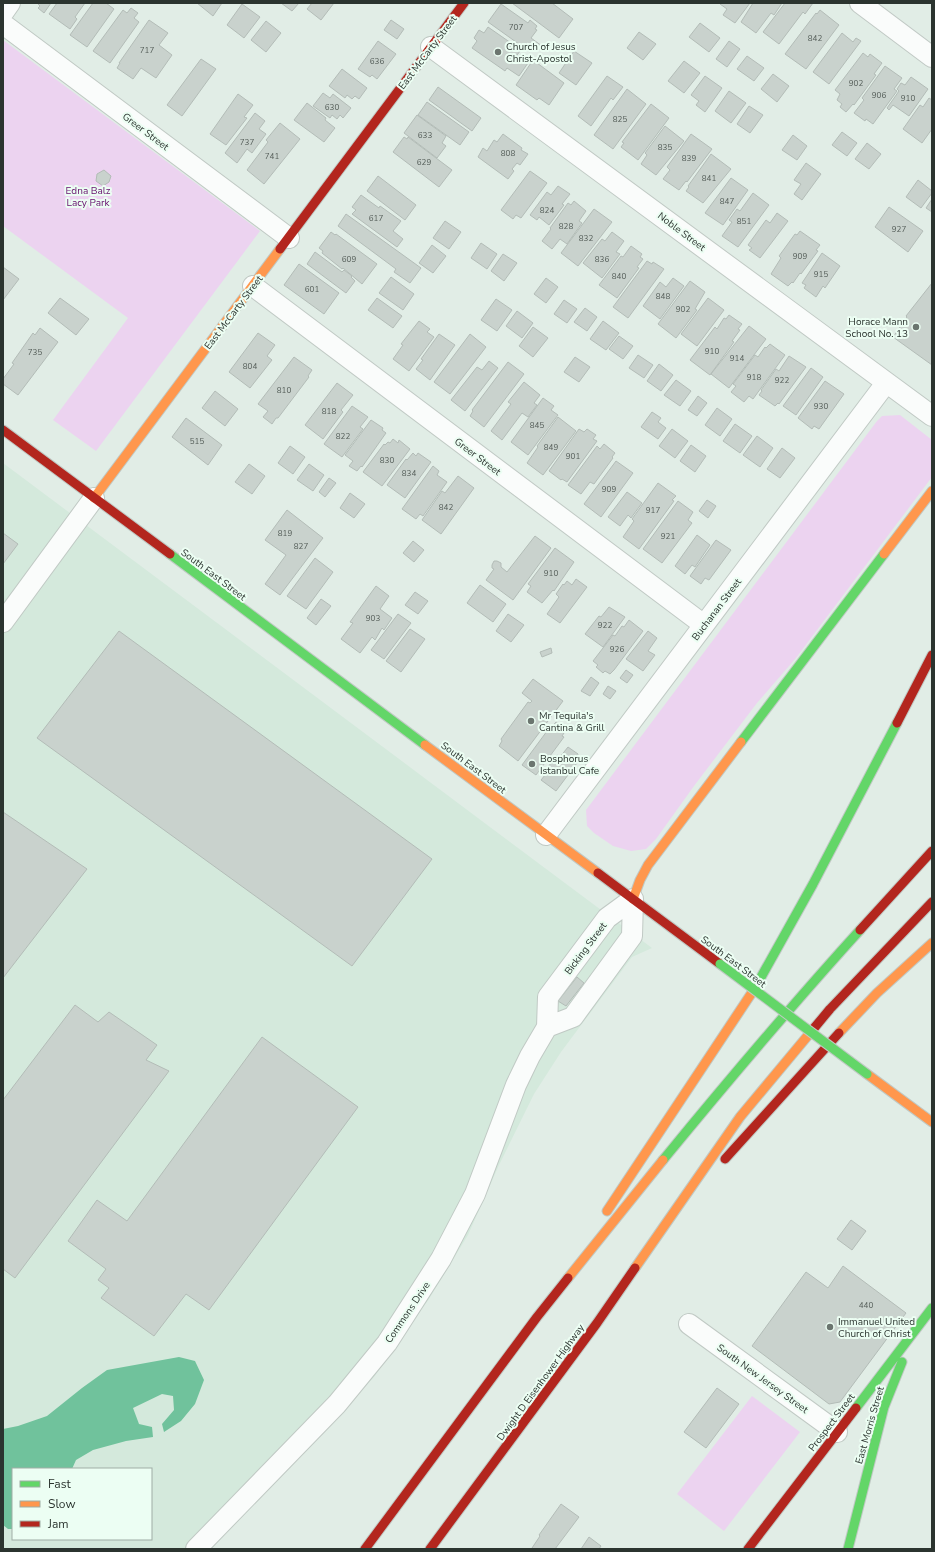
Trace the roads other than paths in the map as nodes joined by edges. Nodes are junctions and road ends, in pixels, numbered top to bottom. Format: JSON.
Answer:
{"nodes":[{"id":1,"x":10,"y":3,"type":"edge"},
{"id":2,"x":464,"y":3,"type":"edge"},
{"id":3,"x":860,"y":3,"type":"edge"},
{"id":4,"x":3,"y":13,"type":"edge"},
{"id":5,"x":3,"y":24,"type":"edge"},
{"id":6,"x":431,"y":47,"type":"junction"},
{"id":7,"x":932,"y":57,"type":"edge"},
{"id":8,"x":289,"y":238,"type":"junction"},
{"id":9,"x":253,"y":286,"type":"junction"},
{"id":10,"x":886,"y":383,"type":"junction"},
{"id":11,"x":932,"y":416,"type":"edge"},
{"id":12,"x":3,"y":430,"type":"edge"},
{"id":13,"x":932,"y":491,"type":"edge"},
{"id":14,"x":94,"y":498,"type":"junction"},
{"id":15,"x":3,"y":622,"type":"edge"},
{"id":16,"x":704,"y":625,"type":"junction"},
{"id":17,"x":932,"y":655,"type":"edge"},
{"id":18,"x":546,"y":835,"type":"junction"},
{"id":19,"x":932,"y":851,"type":"edge"},
{"id":20,"x":633,"y":899,"type":"junction"},
{"id":21,"x":932,"y":902,"type":"edge"},
{"id":22,"x":932,"y":943,"type":"edge"},
{"id":23,"x":547,"y":1027,"type":"junction"},
{"id":24,"x":932,"y":1122,"type":"edge"},
{"id":25,"x":602,"y":1219,"type":"dead end"},
{"id":26,"x":666,"y":1226,"type":"junction"},
{"id":27,"x":593,"y":1232,"type":"dead end"},
{"id":28,"x":930,"y":1311,"type":"edge"},
{"id":29,"x":537,"y":1317,"type":"junction"},
{"id":30,"x":689,"y":1324,"type":"dead end"},
{"id":31,"x":837,"y":1432,"type":"junction"},
{"id":32,"x":196,"y":1549,"type":"edge"},
{"id":33,"x":365,"y":1549,"type":"edge"},
{"id":34,"x":430,"y":1549,"type":"edge"},
{"id":35,"x":748,"y":1549,"type":"edge"},
{"id":36,"x":848,"y":1549,"type":"edge"}],
"edges":[{"from":1,"to":4,"type":"street"},
{"from":2,"to":6,"type":"main road","name":"East McCarty Street"},
{"from":3,"to":7,"type":"street"},
{"from":5,"to":8,"type":"street","name":"Greer Street"},
{"from":6,"to":8,"type":"main road","name":"East McCarty Street"},
{"from":6,"to":10,"type":"street","name":"Noble Street"},
{"from":8,"to":9,"type":"main road","name":"East McCarty Street"},
{"from":9,"to":14,"type":"main road","name":"East McCarty Street"},
{"from":9,"to":16,"type":"street","name":"Greer Street"},
{"from":10,"to":11,"type":"street","name":"Noble Street"},
{"from":10,"to":16,"type":"street","name":"Buchanan Street"},
{"from":12,"to":14,"type":"main road","name":"South East Street"},
{"from":13,"to":20,"type":"main road"},
{"from":14,"to":15,"type":"street","name":"East McCarty Street"},
{"from":14,"to":18,"type":"main road","name":"South East Street"},
{"from":16,"to":18,"type":"street","name":"Buchanan Street"},
{"from":17,"to":25,"type":"main road"},
{"from":18,"to":20,"type":"main road","name":"South East Street"},
{"from":19,"to":29,"type":"main road"},
{"from":20,"to":23,"type":"street","name":"Bicking Street"},
{"from":20,"to":23,"type":"street"},
{"from":20,"to":24,"type":"main road","name":"South East Street","bridge":true},
{"from":21,"to":26,"type":"main road"},
{"from":22,"to":26,"type":"main road"},
{"from":23,"to":32,"type":"street","name":"Commons Drive"},
{"from":26,"to":34,"type":"main road","name":"Dwight D Eisenhower Highway"},
{"from":27,"to":29,"type":"main road"},
{"from":28,"to":31,"type":"main road","name":"Prospect Street"},
{"from":28,"to":36,"type":"main road","name":"East Morris Street"},
{"from":29,"to":33,"type":"main road"},
{"from":30,"to":31,"type":"street","name":"South New Jersey Street"},
{"from":31,"to":35,"type":"main road","name":"Prospect Street"}]}
